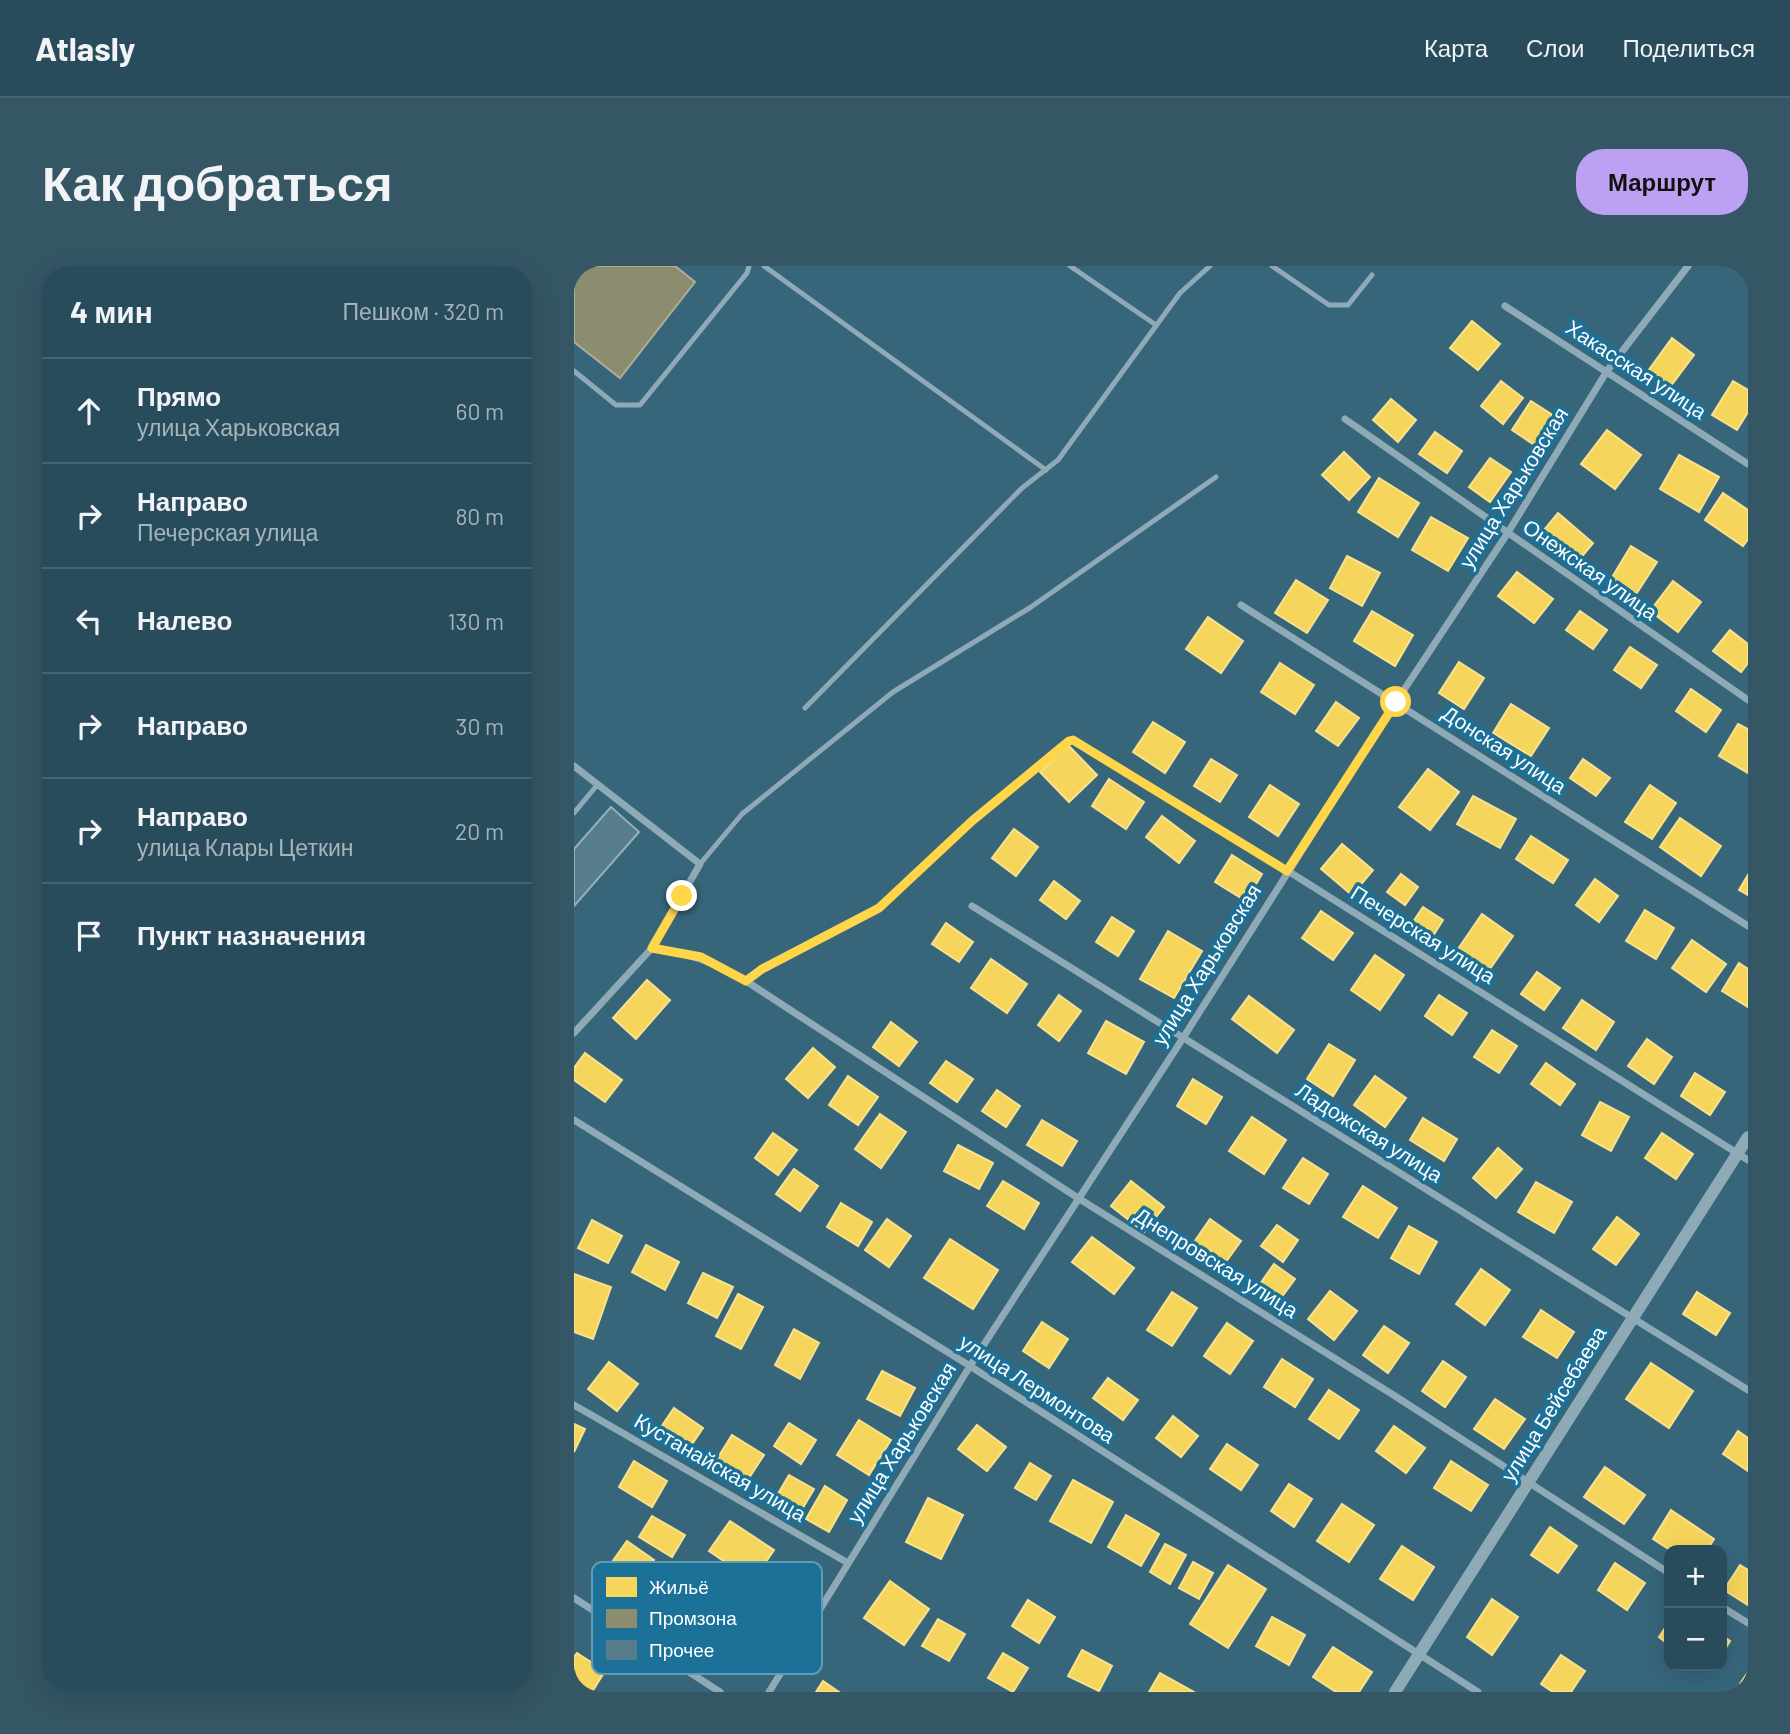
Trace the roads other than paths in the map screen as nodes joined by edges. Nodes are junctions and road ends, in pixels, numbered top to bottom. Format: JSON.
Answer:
{"nodes":[{"id":1,"x":749,"y":266,"type":"edge"},
{"id":2,"x":764,"y":266,"type":"edge"},
{"id":3,"x":1070,"y":266,"type":"edge"},
{"id":4,"x":1210,"y":266,"type":"edge"},
{"id":5,"x":1272,"y":266,"type":"edge"},
{"id":6,"x":1688,"y":266,"type":"edge"},
{"id":7,"x":1372,"y":275,"type":"dead end"},
{"id":8,"x":1506,"y":306,"type":"dead end"},
{"id":9,"x":1156,"y":325,"type":"junction"},
{"id":10,"x":574,"y":371,"type":"edge"},
{"id":11,"x":1607,"y":372,"type":"junction"},
{"id":12,"x":1345,"y":419,"type":"dead end"},
{"id":13,"x":1748,"y":464,"type":"edge"},
{"id":14,"x":1045,"y":470,"type":"junction"},
{"id":15,"x":1216,"y":477,"type":"dead end"},
{"id":16,"x":1507,"y":534,"type":"junction"},
{"id":17,"x":1241,"y":605,"type":"dead end"},
{"id":18,"x":1748,"y":700,"type":"edge"},
{"id":19,"x":1396,"y":702,"type":"junction"},
{"id":20,"x":805,"y":708,"type":"dead end"},
{"id":21,"x":574,"y":765,"type":"edge"},
{"id":22,"x":598,"y":784,"type":"junction"},
{"id":23,"x":574,"y":813,"type":"edge"},
{"id":24,"x":700,"y":864,"type":"junction"},
{"id":25,"x":1287,"y":871,"type":"junction"},
{"id":26,"x":972,"y":906,"type":"dead end"},
{"id":27,"x":1748,"y":926,"type":"edge"},
{"id":28,"x":652,"y":948,"type":"junction"},
{"id":29,"x":746,"y":981,"type":"junction"},
{"id":30,"x":574,"y":1033,"type":"edge"},
{"id":31,"x":1183,"y":1038,"type":"junction"},
{"id":32,"x":574,"y":1120,"type":"edge"},
{"id":33,"x":1748,"y":1137,"type":"edge"},
{"id":34,"x":1743,"y":1156,"type":"edge"},
{"id":35,"x":1078,"y":1198,"type":"junction"},
{"id":36,"x":1633,"y":1316,"type":"junction"},
{"id":37,"x":970,"y":1366,"type":"junction"},
{"id":38,"x":1748,"y":1390,"type":"edge"},
{"id":39,"x":574,"y":1405,"type":"edge"},
{"id":40,"x":1528,"y":1482,"type":"junction"},
{"id":41,"x":848,"y":1563,"type":"junction"},
{"id":42,"x":1664,"y":1570,"type":"edge"},
{"id":43,"x":574,"y":1598,"type":"edge"},
{"id":44,"x":822,"y":1605,"type":"edge"},
{"id":45,"x":1725,"y":1608,"type":"edge"},
{"id":46,"x":592,"y":1610,"type":"edge"},
{"id":47,"x":1748,"y":1623,"type":"edge"},
{"id":48,"x":1419,"y":1654,"type":"junction"},
{"id":49,"x":692,"y":1674,"type":"edge"},
{"id":50,"x":780,"y":1674,"type":"edge"},
{"id":51,"x":720,"y":1692,"type":"edge"},
{"id":52,"x":769,"y":1692,"type":"edge"},
{"id":53,"x":1395,"y":1692,"type":"edge"},
{"id":54,"x":1478,"y":1692,"type":"edge"}],
"edges":[{"from":1,"to":10,"type":"lane"},
{"from":2,"to":14,"type":"lane"},
{"from":3,"to":9,"type":"lane"},
{"from":4,"to":9,"type":"lane"},
{"from":5,"to":7,"type":"lane"},
{"from":6,"to":11,"type":"street","name":"улица Харьковская"},
{"from":8,"to":11,"type":"street","name":"Хакасская улица"},
{"from":9,"to":14,"type":"lane"},
{"from":11,"to":13,"type":"street","name":"Хакасская улица"},
{"from":11,"to":16,"type":"street","name":"улица Харьковская"},
{"from":12,"to":16,"type":"street","name":"Онежская улица"},
{"from":14,"to":20,"type":"lane"},
{"from":15,"to":24,"type":"lane"},
{"from":16,"to":18,"type":"street","name":"Онежская улица"},
{"from":16,"to":19,"type":"street","name":"улица Харьковская"},
{"from":17,"to":19,"type":"street","name":"Донская улица"},
{"from":19,"to":25,"type":"street","name":"улица Харьковская"},
{"from":19,"to":27,"type":"street","name":"Донская улица"},
{"from":21,"to":22,"type":"street"},
{"from":22,"to":23,"type":"lane"},
{"from":22,"to":24,"type":"street"},
{"from":24,"to":28,"type":"street"},
{"from":25,"to":29,"type":"street","name":"Печерская улица"},
{"from":25,"to":31,"type":"street","name":"улица Харьковская"},
{"from":25,"to":34,"type":"street","name":"Печерская улица"},
{"from":26,"to":31,"type":"street","name":"Ладожская улица"},
{"from":28,"to":29,"type":"street","name":"Днепровская улица"},
{"from":28,"to":30,"type":"street"},
{"from":29,"to":35,"type":"street","name":"Днепровская улица"},
{"from":31,"to":35,"type":"street","name":"улица Харьковская"},
{"from":31,"to":36,"type":"street","name":"Ладожская улица"},
{"from":32,"to":37,"type":"street","name":"улица Лермонтова"},
{"from":33,"to":34,"type":"street","name":"улица Бейсебаева"},
{"from":34,"to":36,"type":"street","name":"улица Бейсебаева"},
{"from":35,"to":37,"type":"street","name":"улица Харьковская"},
{"from":35,"to":40,"type":"street","name":"Днепровская улица"},
{"from":36,"to":38,"type":"street","name":"Ладожская улица"},
{"from":36,"to":40,"type":"street","name":"улица Бейсебаева"},
{"from":37,"to":41,"type":"street","name":"улица Харьковская"},
{"from":37,"to":48,"type":"street","name":"улица Лермонтова"},
{"from":39,"to":41,"type":"street","name":"Кустанайская улица"},
{"from":40,"to":42,"type":"street","name":"Днепровская улица"},
{"from":40,"to":48,"type":"street","name":"улица Бейсебаева"},
{"from":41,"to":44,"type":"street","name":"улица Харьковская"},
{"from":43,"to":46,"type":"street"},
{"from":45,"to":47,"type":"street"},
{"from":48,"to":53,"type":"street","name":"улица Бейсебаева"},
{"from":48,"to":54,"type":"street","name":"улица Лермонтова"},
{"from":49,"to":51,"type":"street"},
{"from":50,"to":52,"type":"street","name":"улица Харьковская"}]}
